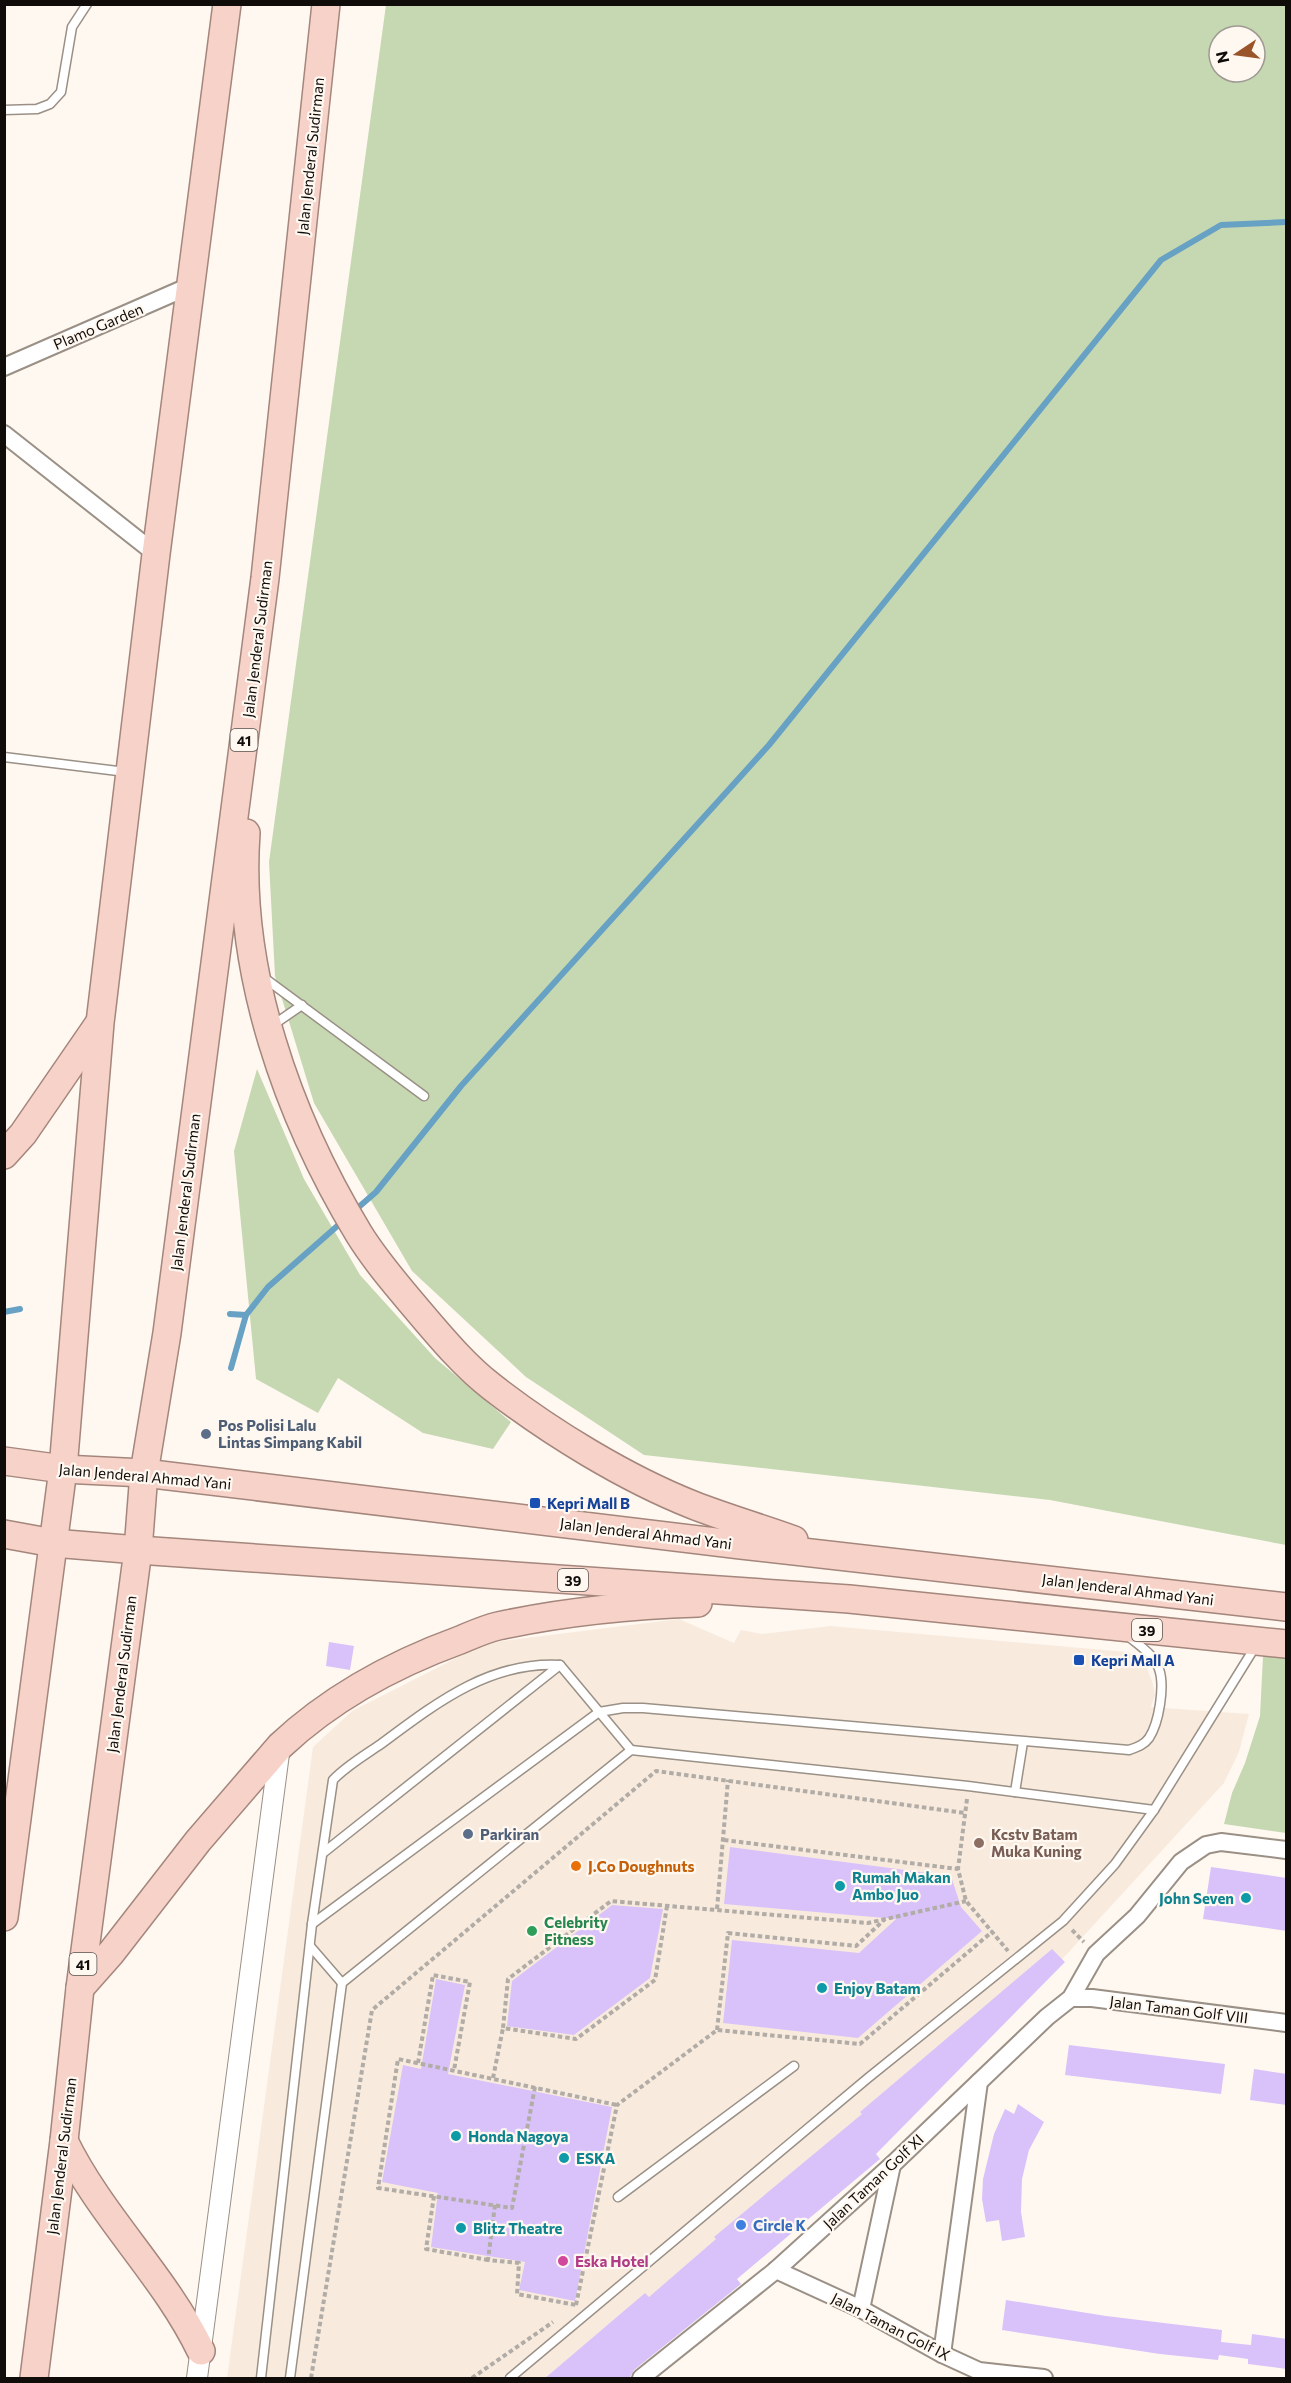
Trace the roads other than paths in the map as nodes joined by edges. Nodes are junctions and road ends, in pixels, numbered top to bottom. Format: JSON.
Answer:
{"nodes":[{"id":1,"x":87,"y":4,"type":"edge"},
{"id":2,"x":227,"y":4,"type":"edge"},
{"id":3,"x":326,"y":4,"type":"edge"},
{"id":4,"x":4,"y":110,"type":"edge"},
{"id":5,"x":192,"y":285,"type":"junction"},
{"id":6,"x":4,"y":366,"type":"edge"},
{"id":7,"x":4,"y":434,"type":"edge"},
{"id":8,"x":156,"y":554,"type":"junction"},
{"id":9,"x":265,"y":578,"type":"junction"},
{"id":10,"x":4,"y":756,"type":"edge"},
{"id":11,"x":130,"y":772,"type":"junction"},
{"id":12,"x":255,"y":971,"type":"junction"},
{"id":13,"x":302,"y":1005,"type":"junction"},
{"id":14,"x":100,"y":1023,"type":"junction"},
{"id":15,"x":268,"y":1028,"type":"junction"},
{"id":16,"x":424,"y":1096,"type":"dead end"},
{"id":17,"x":4,"y":1155,"type":"edge"},
{"id":18,"x":4,"y":1461,"type":"edge"},
{"id":19,"x":63,"y":1469,"type":"junction"},
{"id":20,"x":144,"y":1473,"type":"junction"},
{"id":21,"x":4,"y":1534,"type":"edge"},
{"id":22,"x":53,"y":1543,"type":"junction"},
{"id":23,"x":138,"y":1550,"type":"junction"},
{"id":24,"x":844,"y":1557,"type":"junction"},
{"id":25,"x":1012,"y":1575,"type":"junction"},
{"id":26,"x":849,"y":1599,"type":"junction"},
{"id":27,"x":1287,"y":1607,"type":"edge"},
{"id":28,"x":1008,"y":1616,"type":"junction"},
{"id":29,"x":1117,"y":1627,"type":"junction"},
{"id":30,"x":1258,"y":1641,"type":"junction"},
{"id":31,"x":1287,"y":1644,"type":"edge"},
{"id":32,"x":560,"y":1665,"type":"junction"},
{"id":33,"x":599,"y":1712,"type":"junction"},
{"id":34,"x":1023,"y":1742,"type":"junction"},
{"id":35,"x":280,"y":1746,"type":"junction"},
{"id":36,"x":631,"y":1750,"type":"junction"},
{"id":37,"x":1015,"y":1791,"type":"junction"},
{"id":38,"x":1154,"y":1810,"type":"junction"},
{"id":39,"x":1287,"y":1850,"type":"edge"},
{"id":40,"x":323,"y":1853,"type":"junction"},
{"id":41,"x":4,"y":1917,"type":"edge"},
{"id":42,"x":312,"y":1924,"type":"junction"},
{"id":43,"x":310,"y":1946,"type":"junction"},
{"id":44,"x":342,"y":1983,"type":"junction"},
{"id":45,"x":80,"y":1988,"type":"junction"},
{"id":46,"x":1071,"y":1998,"type":"junction"},
{"id":47,"x":1287,"y":2023,"type":"edge"},
{"id":48,"x":794,"y":2066,"type":"dead end"},
{"id":49,"x":979,"y":2082,"type":"junction"},
{"id":50,"x":64,"y":2141,"type":"junction"},
{"id":51,"x":892,"y":2165,"type":"junction"},
{"id":52,"x":618,"y":2197,"type":"dead end"},
{"id":53,"x":776,"y":2270,"type":"junction"},
{"id":54,"x":861,"y":2309,"type":"junction"},
{"id":55,"x":201,"y":2351,"type":"junction"},
{"id":56,"x":942,"y":2354,"type":"junction"},
{"id":57,"x":34,"y":2379,"type":"edge"},
{"id":58,"x":197,"y":2379,"type":"edge"},
{"id":59,"x":261,"y":2379,"type":"edge"},
{"id":60,"x":290,"y":2379,"type":"edge"},
{"id":61,"x":510,"y":2379,"type":"edge"},
{"id":62,"x":640,"y":2379,"type":"edge"},
{"id":63,"x":1044,"y":2379,"type":"edge"}],
"edges":[{"from":1,"to":4,"type":"lane"},
{"from":2,"to":5,"type":"highway"},
{"from":3,"to":9,"type":"highway","name":"Jalan Jenderal Sudirman","number":"41"},
{"from":5,"to":6,"type":"street","name":"Plamo Garden"},
{"from":5,"to":8,"type":"highway"},
{"from":7,"to":8,"type":"street"},
{"from":8,"to":11,"type":"highway"},
{"from":9,"to":12,"type":"highway"},
{"from":9,"to":20,"type":"highway","name":"Jalan Jenderal Sudirman","number":"41"},
{"from":10,"to":11,"type":"lane"},
{"from":11,"to":14,"type":"highway"},
{"from":12,"to":13,"type":"lane"},
{"from":12,"to":15,"type":"highway"},
{"from":13,"to":15,"type":"lane"},
{"from":13,"to":16,"type":"lane"},
{"from":14,"to":17,"type":"highway"},
{"from":14,"to":19,"type":"highway"},
{"from":15,"to":24,"type":"highway"},
{"from":18,"to":19,"type":"highway","name":"Jalan Jenderal Ahmad Yani"},
{"from":19,"to":20,"type":"highway","name":"Jalan Jenderal Ahmad Yani"},
{"from":19,"to":22,"type":"highway"},
{"from":20,"to":23,"type":"highway","name":"Jalan Jenderal Sudirman","number":"41"},
{"from":20,"to":24,"type":"highway","name":"Jalan Jenderal Ahmad Yani"},
{"from":21,"to":22,"type":"highway","number":"39"},
{"from":22,"to":23,"type":"highway","number":"39"},
{"from":22,"to":41,"type":"highway"},
{"from":23,"to":26,"type":"highway","number":"39"},
{"from":23,"to":45,"type":"highway","name":"Jalan Jenderal Sudirman","number":"41"},
{"from":24,"to":25,"type":"highway","name":"Jalan Jenderal Ahmad Yani"},
{"from":25,"to":27,"type":"highway","name":"Jalan Jenderal Ahmad Yani"},
{"from":25,"to":28,"type":"highway"},
{"from":26,"to":28,"type":"highway","number":"39"},
{"from":26,"to":35,"type":"highway"},
{"from":28,"to":29,"type":"highway","number":"39"},
{"from":29,"to":30,"type":"highway","number":"39"},
{"from":29,"to":34,"type":"lane"},
{"from":30,"to":31,"type":"highway","number":"39"},
{"from":30,"to":38,"type":"lane"},
{"from":32,"to":33,"type":"lane"},
{"from":32,"to":40,"type":"lane"},
{"from":32,"to":40,"type":"lane"},
{"from":33,"to":34,"type":"lane"},
{"from":33,"to":36,"type":"lane"},
{"from":33,"to":42,"type":"lane"},
{"from":34,"to":37,"type":"lane"},
{"from":35,"to":45,"type":"highway"},
{"from":35,"to":55,"type":"street"},
{"from":36,"to":37,"type":"lane"},
{"from":36,"to":44,"type":"lane"},
{"from":37,"to":38,"type":"lane"},
{"from":38,"to":61,"type":"lane"},
{"from":39,"to":46,"type":"street"},
{"from":40,"to":42,"type":"lane"},
{"from":42,"to":43,"type":"lane"},
{"from":43,"to":44,"type":"lane"},
{"from":43,"to":59,"type":"lane"},
{"from":44,"to":60,"type":"lane"},
{"from":45,"to":50,"type":"highway","name":"Jalan Jenderal Sudirman","number":"41"},
{"from":46,"to":47,"type":"street","name":"Jalan Taman Golf VIII"},
{"from":46,"to":49,"type":"street","name":"Jalan Taman Golf XI"},
{"from":48,"to":52,"type":"lane"},
{"from":49,"to":51,"type":"street","name":"Jalan Taman Golf XI"},
{"from":49,"to":56,"type":"street"},
{"from":50,"to":55,"type":"highway"},
{"from":50,"to":57,"type":"highway","name":"Jalan Jenderal Sudirman","number":"41"},
{"from":51,"to":53,"type":"street","name":"Jalan Taman Golf XI"},
{"from":51,"to":54,"type":"street"},
{"from":53,"to":54,"type":"street","name":"Jalan Taman Golf IX"},
{"from":53,"to":62,"type":"street","name":"Jalan Taman Golf XI"},
{"from":54,"to":56,"type":"street","name":"Jalan Taman Golf IX"},
{"from":55,"to":58,"type":"street"},
{"from":56,"to":63,"type":"street","name":"Jalan Taman Golf IX"}]}
